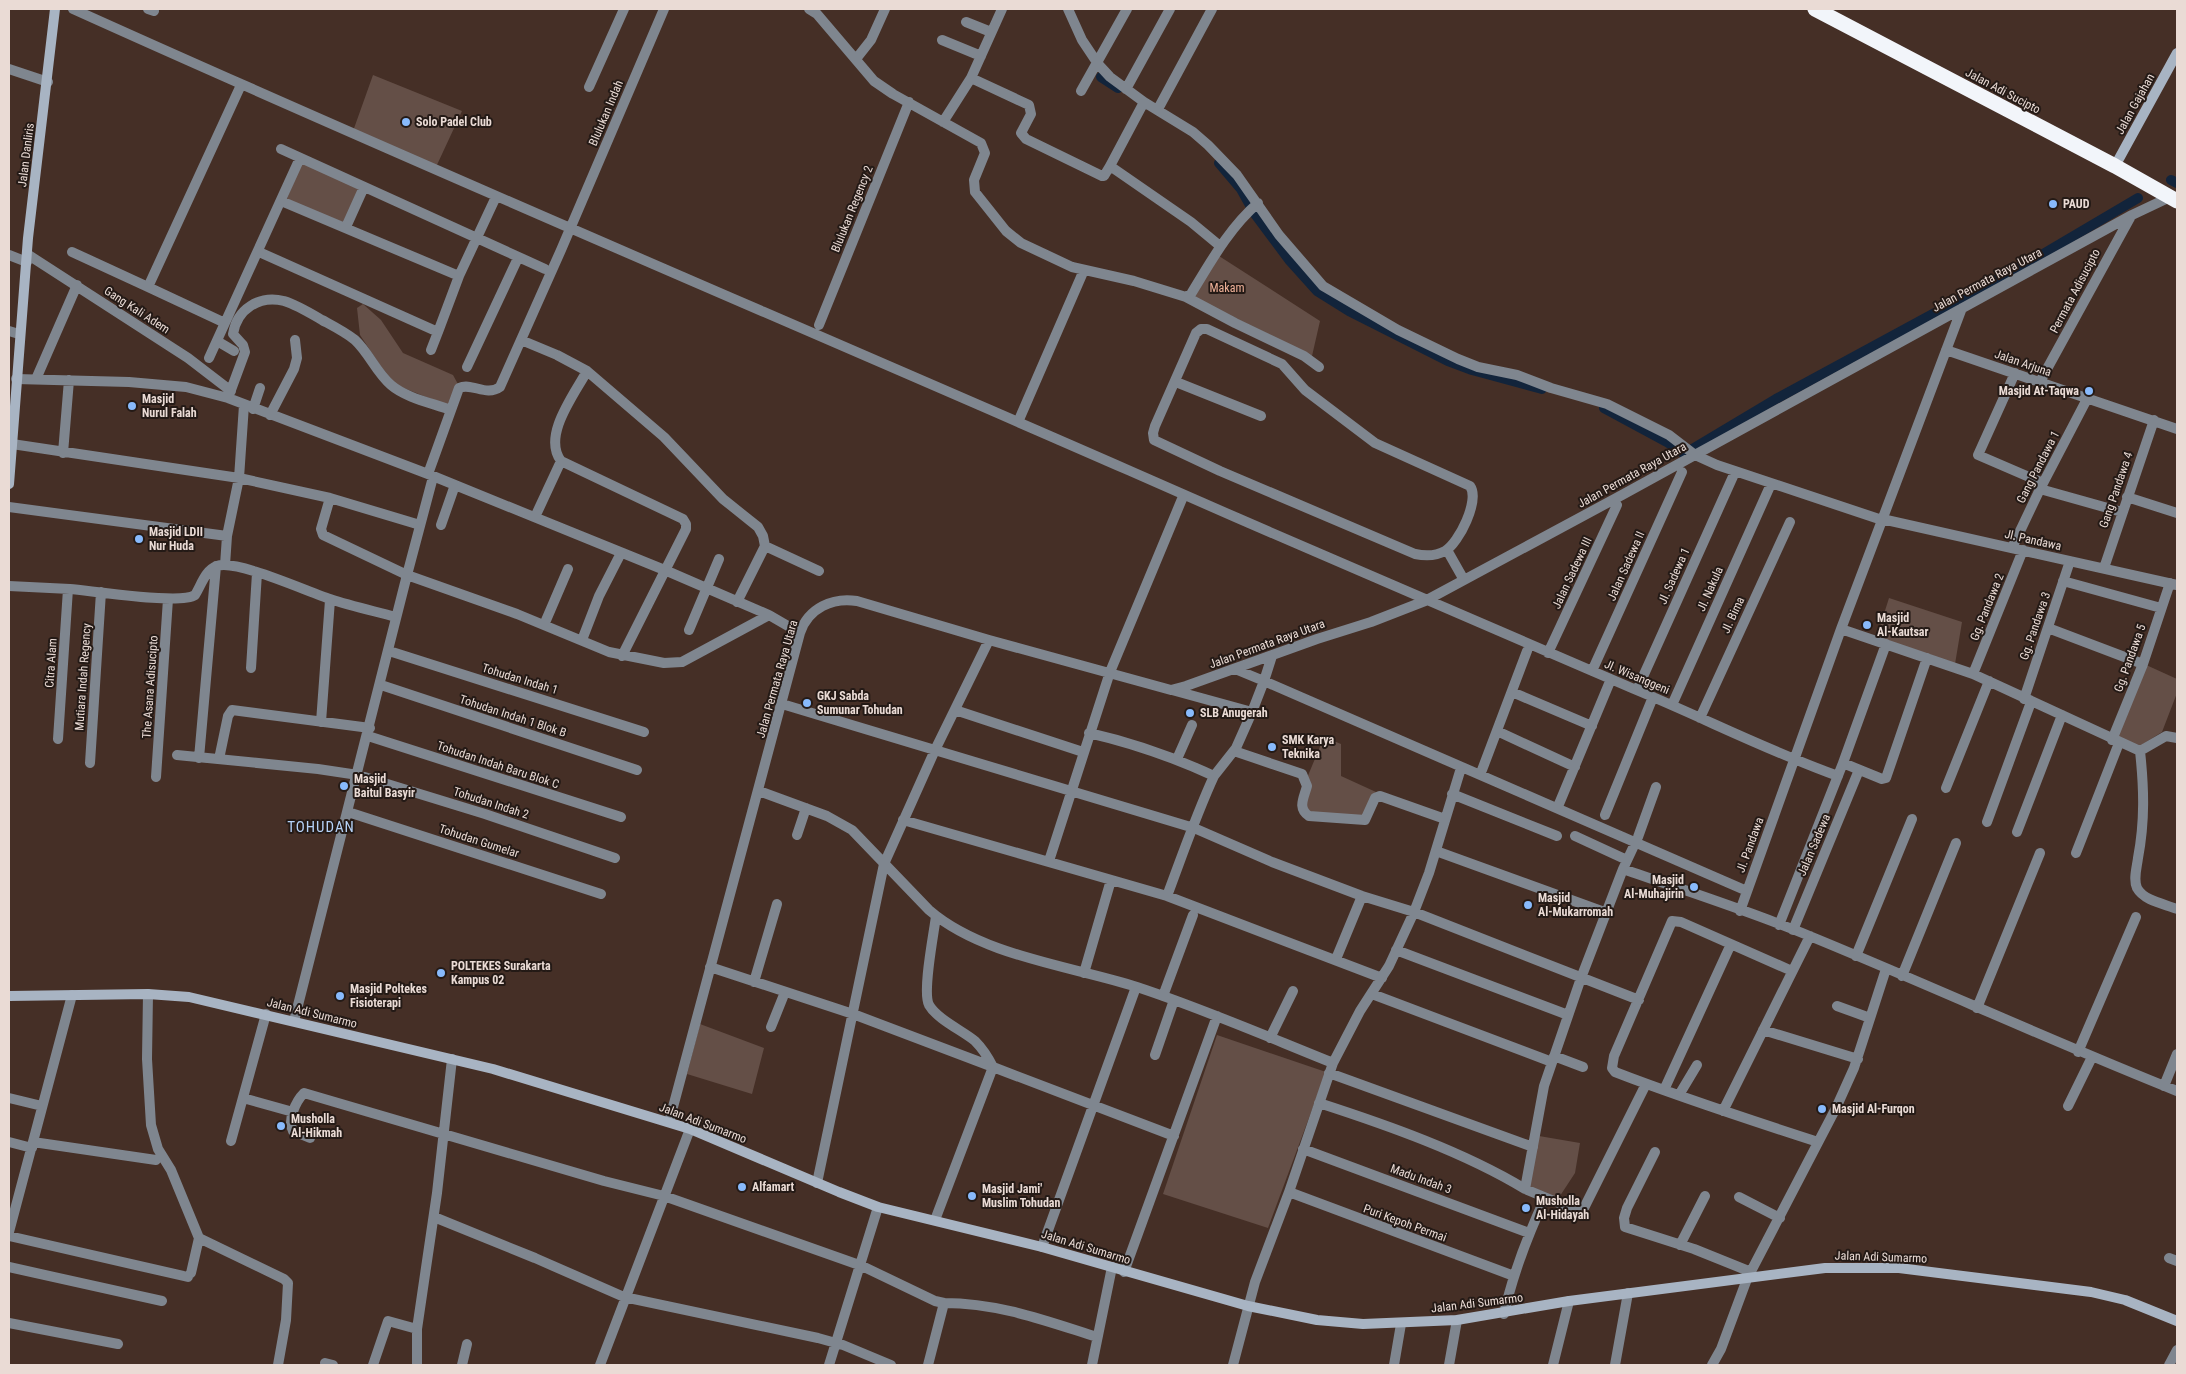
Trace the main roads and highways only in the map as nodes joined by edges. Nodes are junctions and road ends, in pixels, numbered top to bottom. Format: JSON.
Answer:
{"nodes":[{"id":1,"x":55,"y":9,"type":"edge"},
{"id":2,"x":1815,"y":9,"type":"edge"},
{"id":3,"x":2177,"y":53,"type":"edge"},
{"id":4,"x":2115,"y":166,"type":"junction"},
{"id":5,"x":2174,"y":199,"type":"edge"},
{"id":6,"x":9,"y":484,"type":"edge"},
{"id":7,"x":9,"y":996,"type":"edge"},
{"id":8,"x":2177,"y":1321,"type":"edge"}],
"edges":[{"from":1,"to":6,"type":"main road","name":"Jalan Danliris"},
{"from":2,"to":4,"type":"highway","name":"Jalan Adi Sucipto"},
{"from":3,"to":4,"type":"main road","name":"Jalan Gajahan"},
{"from":4,"to":5,"type":"highway","name":"Jalan Adi Sucipto"},
{"from":7,"to":8,"type":"main road","name":"Jalan Adi Sumarmo"}]}
